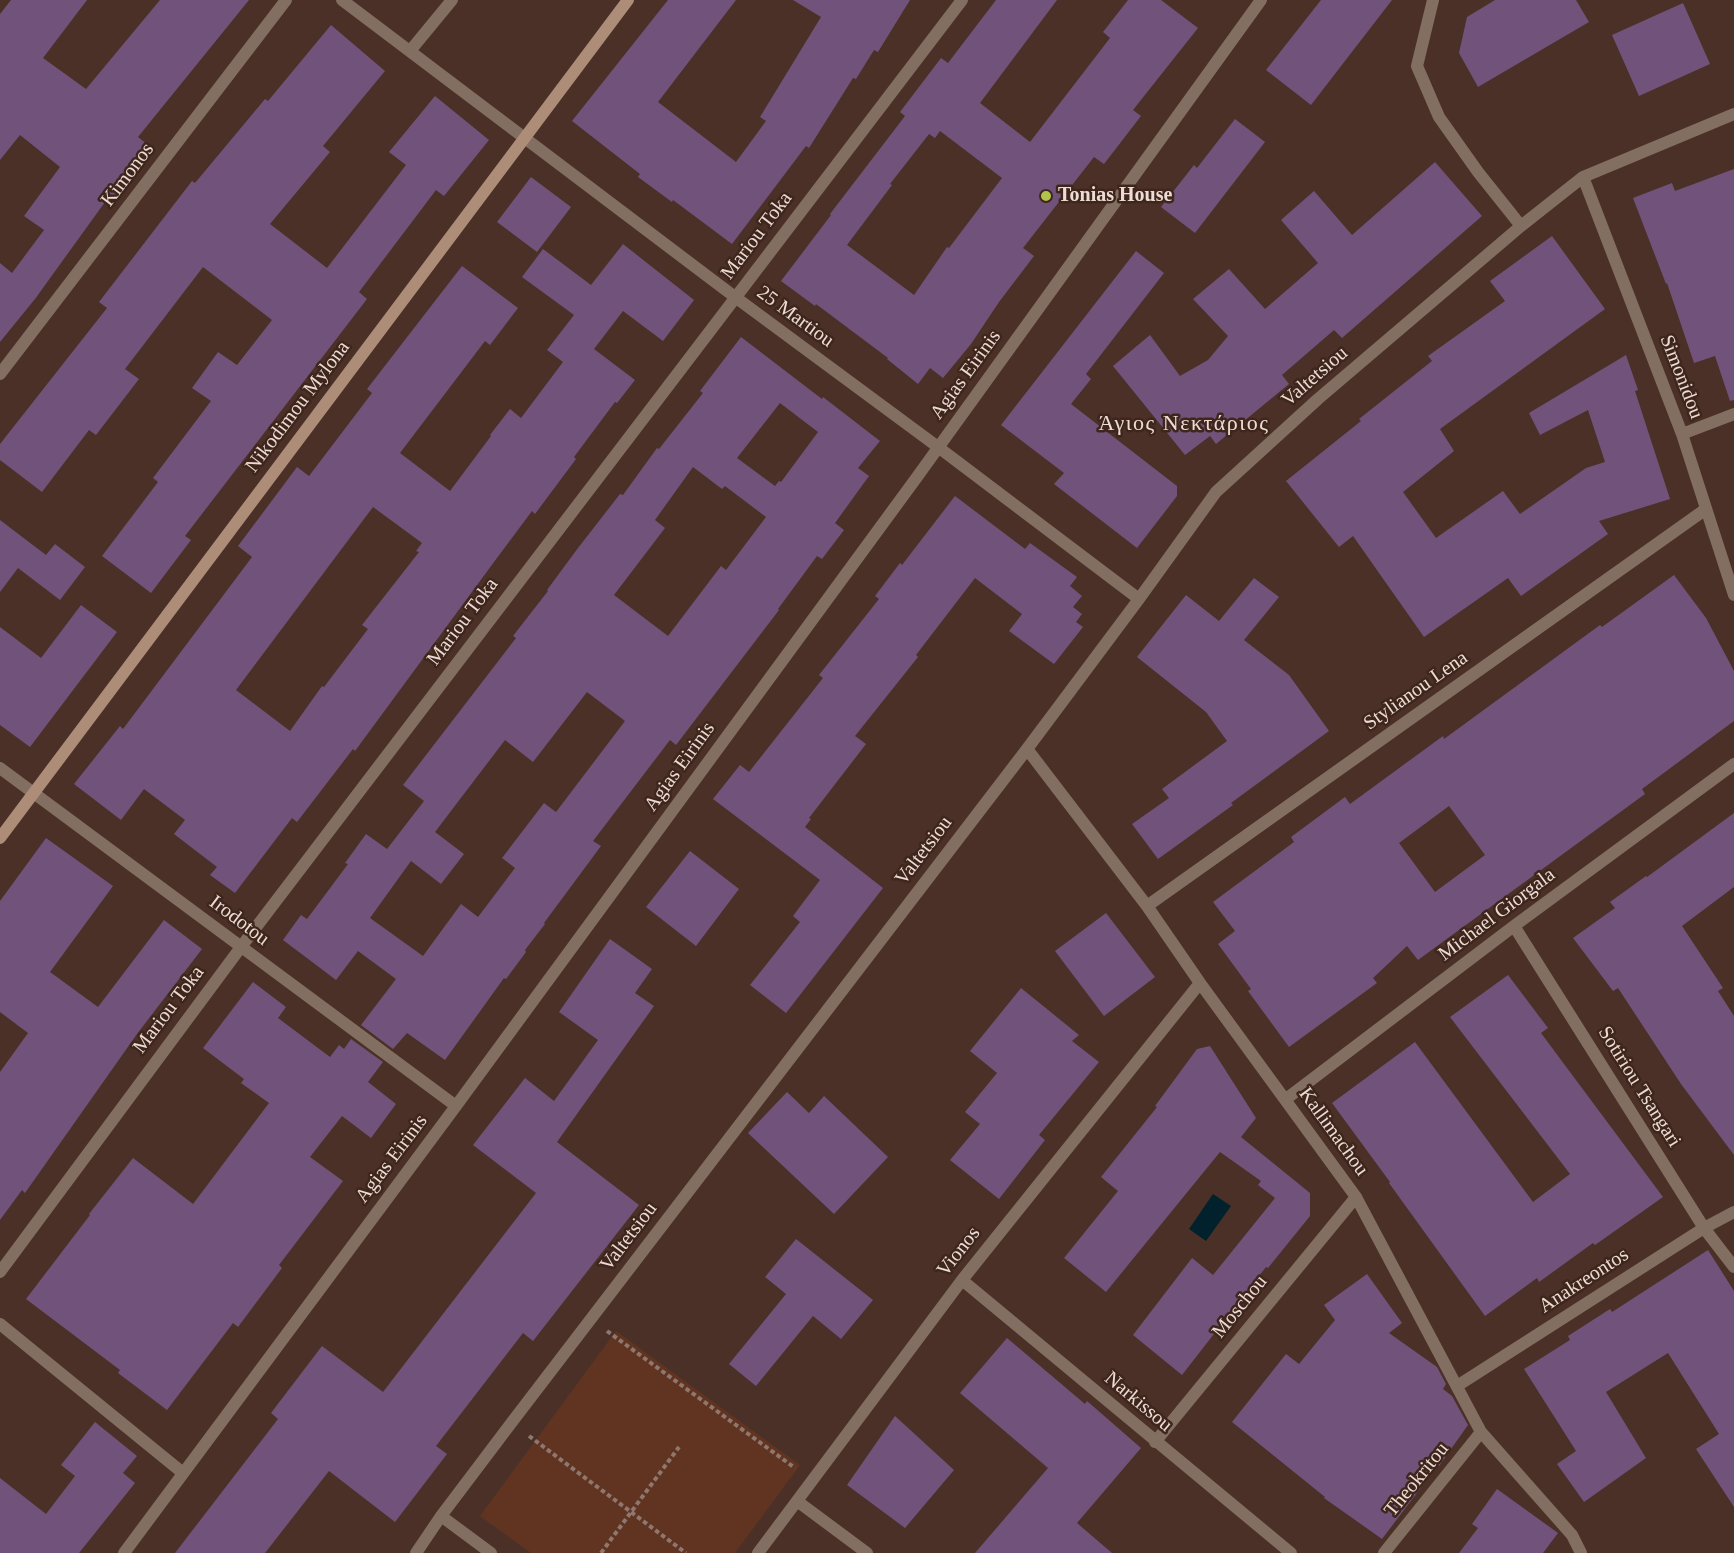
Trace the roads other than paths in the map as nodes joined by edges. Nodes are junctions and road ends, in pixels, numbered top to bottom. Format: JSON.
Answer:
{"nodes":[{"id":1,"x":286,"y":0,"type":"edge"},
{"id":2,"x":342,"y":0,"type":"edge"},
{"id":3,"x":452,"y":0,"type":"edge"},
{"id":4,"x":628,"y":0,"type":"edge"},
{"id":5,"x":962,"y":0,"type":"edge"},
{"id":6,"x":1261,"y":0,"type":"edge"},
{"id":7,"x":1433,"y":0,"type":"edge"},
{"id":8,"x":410,"y":51,"type":"junction"},
{"id":9,"x":1734,"y":114,"type":"edge"},
{"id":10,"x":524,"y":137,"type":"junction"},
{"id":11,"x":1583,"y":177,"type":"junction"},
{"id":12,"x":1521,"y":226,"type":"junction"},
{"id":13,"x":735,"y":297,"type":"junction"},
{"id":14,"x":0,"y":374,"type":"edge"},
{"id":15,"x":1734,"y":414,"type":"edge"},
{"id":16,"x":1682,"y":434,"type":"junction"},
{"id":17,"x":938,"y":447,"type":"junction"},
{"id":18,"x":1706,"y":509,"type":"junction"},
{"id":19,"x":1734,"y":595,"type":"edge"},
{"id":20,"x":1139,"y":598,"type":"junction"},
{"id":21,"x":1027,"y":749,"type":"junction"},
{"id":22,"x":1734,"y":764,"type":"edge"},
{"id":23,"x":0,"y":768,"type":"edge"},
{"id":24,"x":34,"y":792,"type":"junction"},
{"id":25,"x":0,"y":838,"type":"edge"},
{"id":26,"x":1148,"y":906,"type":"junction"},
{"id":27,"x":1514,"y":926,"type":"junction"},
{"id":28,"x":241,"y":947,"type":"junction"},
{"id":29,"x":1200,"y":983,"type":"junction"},
{"id":30,"x":1286,"y":1099,"type":"junction"},
{"id":31,"x":456,"y":1106,"type":"junction"},
{"id":32,"x":1356,"y":1197,"type":"junction"},
{"id":33,"x":1734,"y":1212,"type":"edge"},
{"id":34,"x":1704,"y":1228,"type":"junction"},
{"id":35,"x":1734,"y":1267,"type":"edge"},
{"id":36,"x":0,"y":1272,"type":"edge"},
{"id":37,"x":962,"y":1280,"type":"junction"},
{"id":38,"x":0,"y":1324,"type":"edge"},
{"id":39,"x":1457,"y":1386,"type":"junction"},
{"id":40,"x":1481,"y":1432,"type":"junction"},
{"id":41,"x":1155,"y":1442,"type":"junction"},
{"id":42,"x":183,"y":1473,"type":"junction"},
{"id":43,"x":797,"y":1501,"type":"junction"},
{"id":44,"x":441,"y":1516,"type":"junction"},
{"id":45,"x":124,"y":1553,"type":"edge"},
{"id":46,"x":416,"y":1553,"type":"edge"},
{"id":47,"x":491,"y":1553,"type":"edge"},
{"id":48,"x":758,"y":1553,"type":"edge"},
{"id":49,"x":867,"y":1553,"type":"edge"},
{"id":50,"x":1291,"y":1553,"type":"edge"},
{"id":51,"x":1384,"y":1553,"type":"edge"},
{"id":52,"x":1581,"y":1553,"type":"edge"}],
"edges":[{"from":1,"to":14,"type":"street","name":"Kimonos"},
{"from":2,"to":8,"type":"street","name":"25 Martiou"},
{"from":3,"to":8,"type":"street"},
{"from":4,"to":10,"type":"street","name":"Nikodimou Mylona"},
{"from":5,"to":13,"type":"street","name":"Mariou Toka"},
{"from":6,"to":17,"type":"street","name":"Agias Eirinis"},
{"from":7,"to":12,"type":"street"},
{"from":8,"to":10,"type":"street","name":"25 Martiou"},
{"from":9,"to":11,"type":"street","name":"Valtetsiou"},
{"from":10,"to":13,"type":"street","name":"25 Martiou"},
{"from":10,"to":24,"type":"street","name":"Nikodimou Mylona"},
{"from":11,"to":12,"type":"street","name":"Valtetsiou"},
{"from":11,"to":16,"type":"street","name":"Simonidou"},
{"from":12,"to":20,"type":"street","name":"Valtetsiou"},
{"from":13,"to":17,"type":"street","name":"25 Martiou"},
{"from":13,"to":28,"type":"street","name":"Mariou Toka"},
{"from":15,"to":16,"type":"street"},
{"from":16,"to":18,"type":"street","name":"Simonidou"},
{"from":17,"to":20,"type":"street","name":"25 Martiou"},
{"from":17,"to":31,"type":"street","name":"Agias Eirinis"},
{"from":18,"to":19,"type":"street","name":"Simonidou"},
{"from":18,"to":26,"type":"street","name":"Stylianou Lena"},
{"from":20,"to":21,"type":"street","name":"Valtetsiou"},
{"from":21,"to":26,"type":"street","name":"Kallimachou"},
{"from":21,"to":44,"type":"street","name":"Valtetsiou"},
{"from":22,"to":27,"type":"street","name":"Michael Giorgala"},
{"from":23,"to":24,"type":"street","name":"Irodotou"},
{"from":24,"to":25,"type":"street","name":"Nikodimou Mylona"},
{"from":24,"to":28,"type":"street","name":"Irodotou"},
{"from":26,"to":29,"type":"street","name":"Kallimachou"},
{"from":27,"to":30,"type":"street","name":"Michael Giorgala"},
{"from":27,"to":34,"type":"street","name":"Sotiriou Tsangari"},
{"from":28,"to":31,"type":"street","name":"Irodotou"},
{"from":28,"to":36,"type":"street","name":"Mariou Toka"},
{"from":29,"to":30,"type":"street","name":"Kallimachou"},
{"from":29,"to":37,"type":"street","name":"Vionos"},
{"from":30,"to":32,"type":"street","name":"Kallimachou"},
{"from":31,"to":42,"type":"street","name":"Agias Eirinis"},
{"from":32,"to":39,"type":"street","name":"Kallimachou"},
{"from":32,"to":41,"type":"street","name":"Moschou"},
{"from":33,"to":34,"type":"street","name":"Anakreontos"},
{"from":34,"to":35,"type":"street","name":"Sotiriou Tsangari"},
{"from":34,"to":39,"type":"street","name":"Anakreontos"},
{"from":37,"to":41,"type":"street","name":"Narkissou"},
{"from":37,"to":43,"type":"street","name":"Vionos"},
{"from":38,"to":42,"type":"street"},
{"from":39,"to":40,"type":"street","name":"Kallimachou"},
{"from":40,"to":51,"type":"street","name":"Theokritou"},
{"from":40,"to":52,"type":"street","name":"Kallimachou"},
{"from":41,"to":50,"type":"street","name":"Narkissou"},
{"from":42,"to":45,"type":"street","name":"Agias Eirinis"},
{"from":43,"to":48,"type":"street","name":"Vionos"},
{"from":43,"to":49,"type":"street"},
{"from":44,"to":46,"type":"street","name":"Valtetsiou"},
{"from":44,"to":47,"type":"street"}]}
